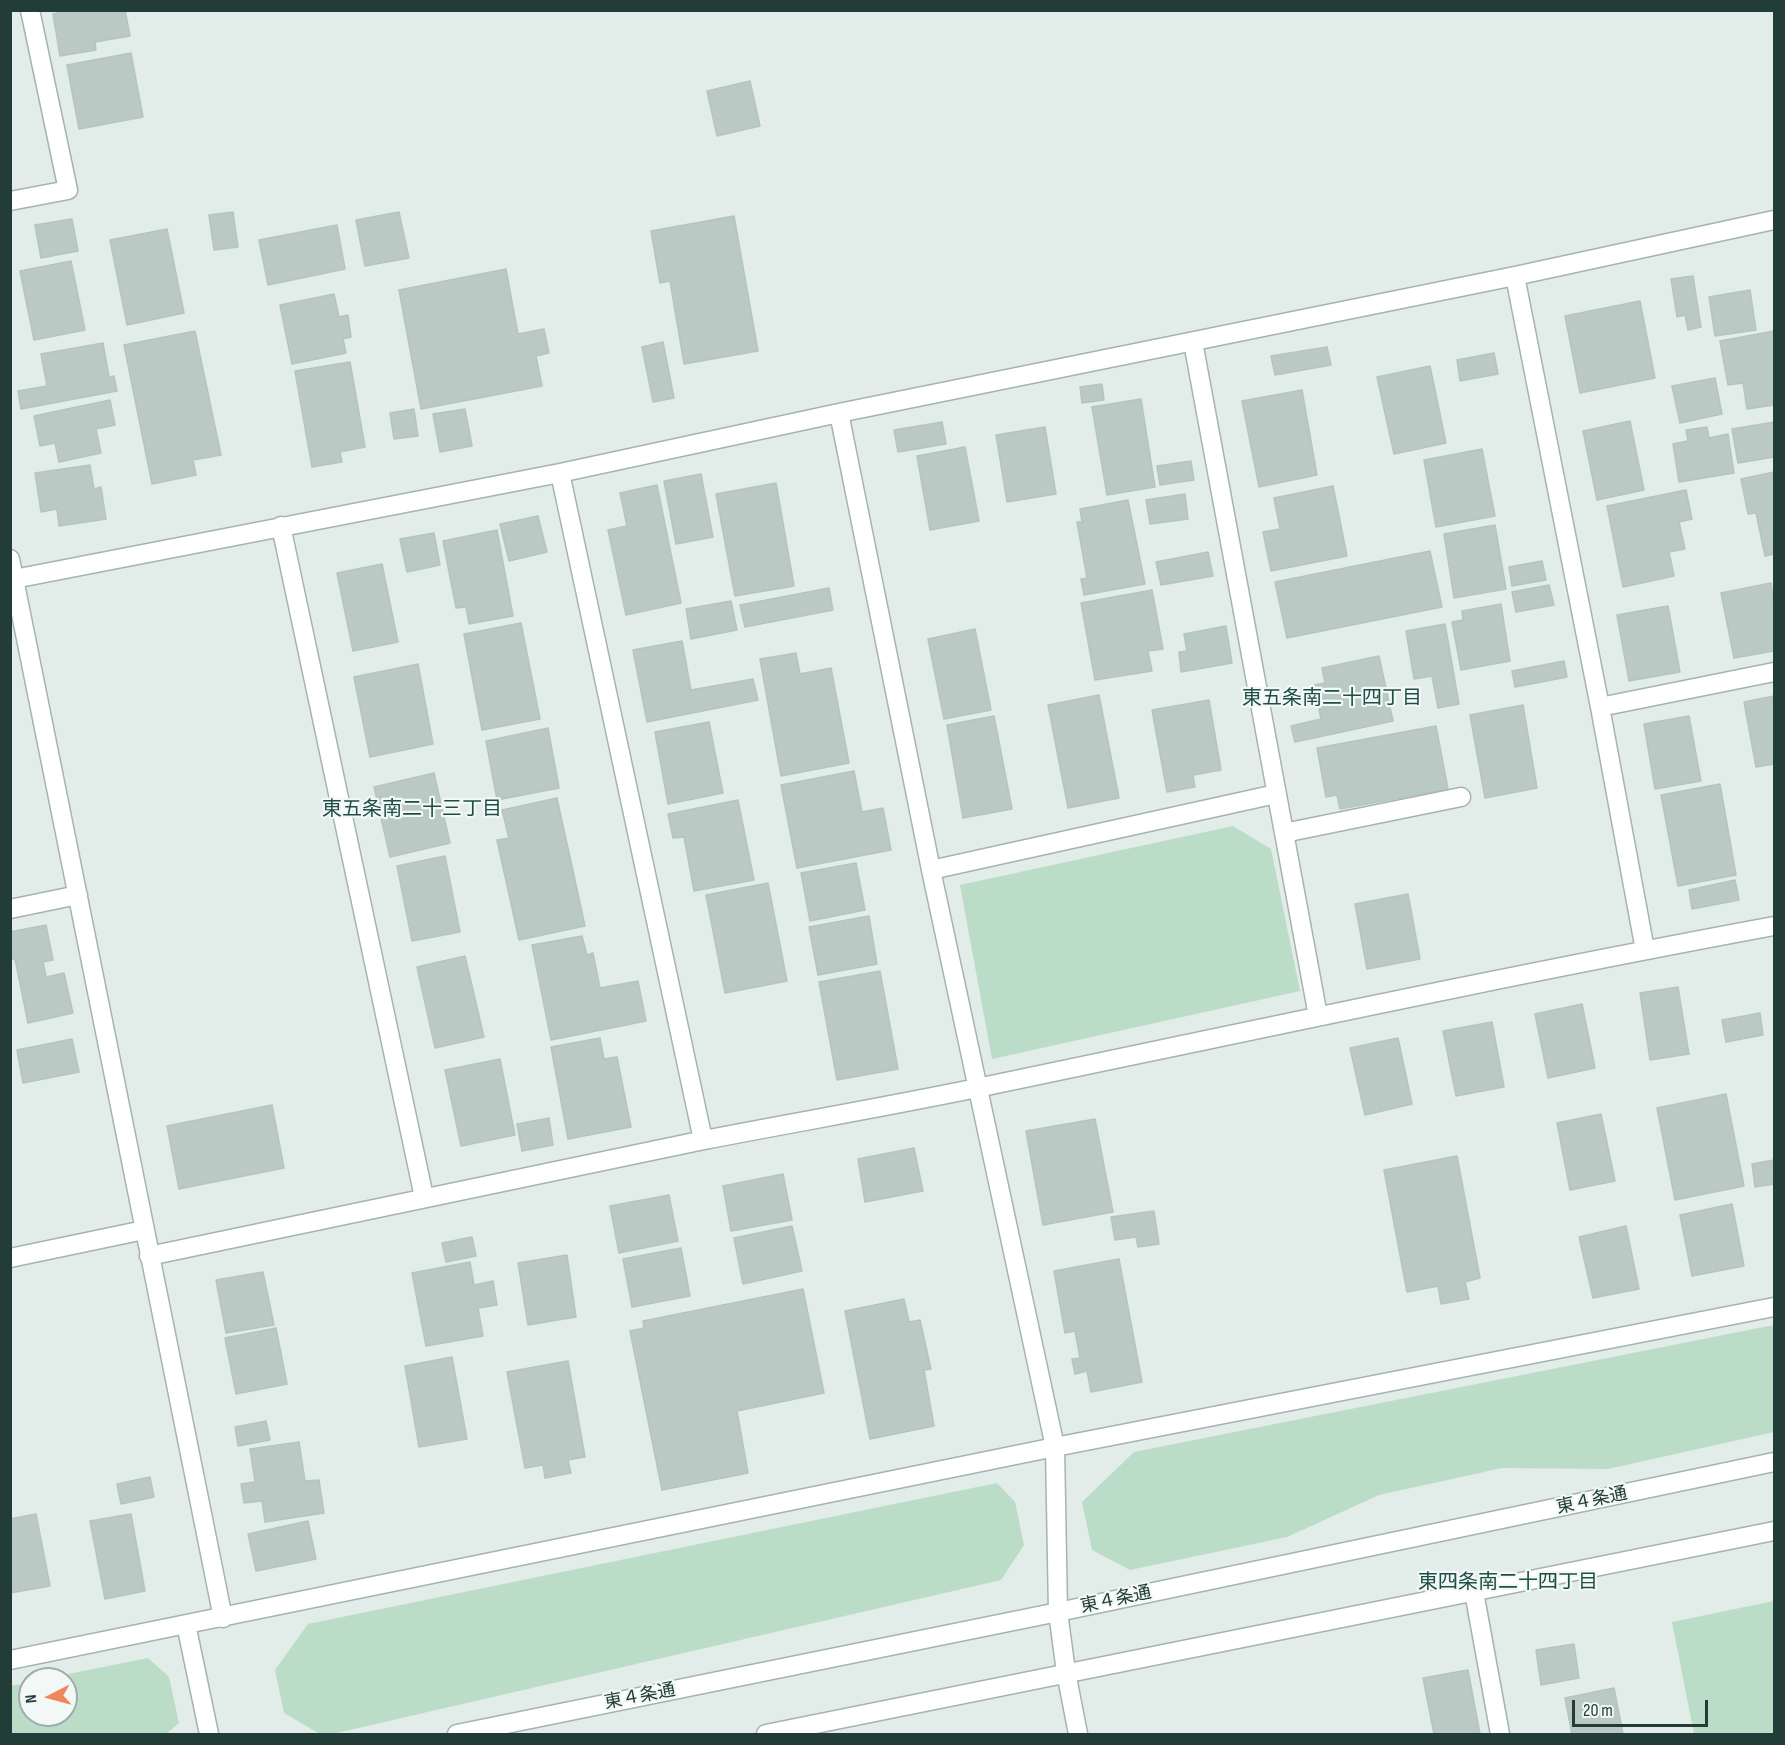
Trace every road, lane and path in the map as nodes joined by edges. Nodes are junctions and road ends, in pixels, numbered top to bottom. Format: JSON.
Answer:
{"nodes":[{"id":1,"x":30,"y":10,"type":"edge"},
{"id":2,"x":10,"y":201,"type":"edge"},
{"id":3,"x":1774,"y":220,"type":"edge"},
{"id":4,"x":1515,"y":276,"type":"junction"},
{"id":5,"x":1193,"y":342,"type":"junction"},
{"id":6,"x":839,"y":413,"type":"junction"},
{"id":7,"x":560,"y":473,"type":"junction"},
{"id":8,"x":281,"y":526,"type":"junction"},
{"id":9,"x":10,"y":559,"type":"edge"},
{"id":10,"x":14,"y":579,"type":"junction"},
{"id":11,"x":1774,"y":672,"type":"edge"},
{"id":12,"x":1600,"y":707,"type":"junction"},
{"id":13,"x":1276,"y":794,"type":"junction"},
{"id":14,"x":1461,"y":797,"type":"dead end"},
{"id":15,"x":1284,"y":833,"type":"junction"},
{"id":16,"x":931,"y":870,"type":"junction"},
{"id":17,"x":78,"y":895,"type":"junction"},
{"id":18,"x":10,"y":909,"type":"edge"},
{"id":19,"x":1774,"y":926,"type":"edge"},
{"id":20,"x":1645,"y":950,"type":"junction"},
{"id":21,"x":1318,"y":1016,"type":"junction"},
{"id":22,"x":978,"y":1088,"type":"junction"},
{"id":23,"x":703,"y":1140,"type":"junction"},
{"id":24,"x":424,"y":1197,"type":"junction"},
{"id":25,"x":144,"y":1230,"type":"junction"},
{"id":26,"x":149,"y":1256,"type":"junction"},
{"id":27,"x":10,"y":1258,"type":"edge"},
{"id":28,"x":1774,"y":1307,"type":"edge"},
{"id":29,"x":1055,"y":1447,"type":"junction"},
{"id":30,"x":1774,"y":1462,"type":"edge"},
{"id":31,"x":1774,"y":1531,"type":"edge"},
{"id":32,"x":1474,"y":1592,"type":"junction"},
{"id":33,"x":1058,"y":1612,"type":"junction"},
{"id":34,"x":223,"y":1618,"type":"junction"},
{"id":35,"x":186,"y":1624,"type":"junction"},
{"id":36,"x":10,"y":1660,"type":"edge"},
{"id":37,"x":1066,"y":1672,"type":"junction"},
{"id":38,"x":209,"y":1734,"type":"edge"},
{"id":39,"x":457,"y":1734,"type":"edge"},
{"id":40,"x":766,"y":1734,"type":"edge"},
{"id":41,"x":1078,"y":1734,"type":"edge"},
{"id":42,"x":1500,"y":1734,"type":"edge"}],
"edges":[{"from":1,"to":2,"type":"street"},
{"from":3,"to":4,"type":"street"},
{"from":4,"to":5,"type":"street"},
{"from":4,"to":12,"type":"street"},
{"from":5,"to":6,"type":"street"},
{"from":5,"to":13,"type":"street"},
{"from":6,"to":7,"type":"street"},
{"from":6,"to":16,"type":"street"},
{"from":7,"to":8,"type":"street"},
{"from":7,"to":23,"type":"street"},
{"from":8,"to":10,"type":"street"},
{"from":8,"to":24,"type":"street"},
{"from":9,"to":10,"type":"street"},
{"from":10,"to":17,"type":"street"},
{"from":11,"to":12,"type":"street"},
{"from":12,"to":20,"type":"street"},
{"from":13,"to":15,"type":"street"},
{"from":13,"to":16,"type":"street"},
{"from":14,"to":15,"type":"street"},
{"from":15,"to":21,"type":"street"},
{"from":16,"to":22,"type":"street"},
{"from":17,"to":18,"type":"street"},
{"from":17,"to":25,"type":"street"},
{"from":19,"to":20,"type":"street"},
{"from":20,"to":21,"type":"street"},
{"from":21,"to":22,"type":"street"},
{"from":22,"to":23,"type":"street"},
{"from":22,"to":29,"type":"street"},
{"from":23,"to":24,"type":"street"},
{"from":24,"to":26,"type":"street"},
{"from":25,"to":26,"type":"street"},
{"from":25,"to":27,"type":"street"},
{"from":26,"to":34,"type":"street"},
{"from":28,"to":29,"type":"street"},
{"from":29,"to":33,"type":"street"},
{"from":29,"to":34,"type":"street"},
{"from":30,"to":33,"type":"street","name":"東４条通"},
{"from":31,"to":32,"type":"street"},
{"from":32,"to":37,"type":"street"},
{"from":32,"to":42,"type":"street"},
{"from":33,"to":37,"type":"street"},
{"from":33,"to":39,"type":"street","name":"東４条通"},
{"from":34,"to":35,"type":"street"},
{"from":35,"to":36,"type":"street"},
{"from":35,"to":38,"type":"street"},
{"from":37,"to":40,"type":"street"},
{"from":37,"to":41,"type":"street"}]}
